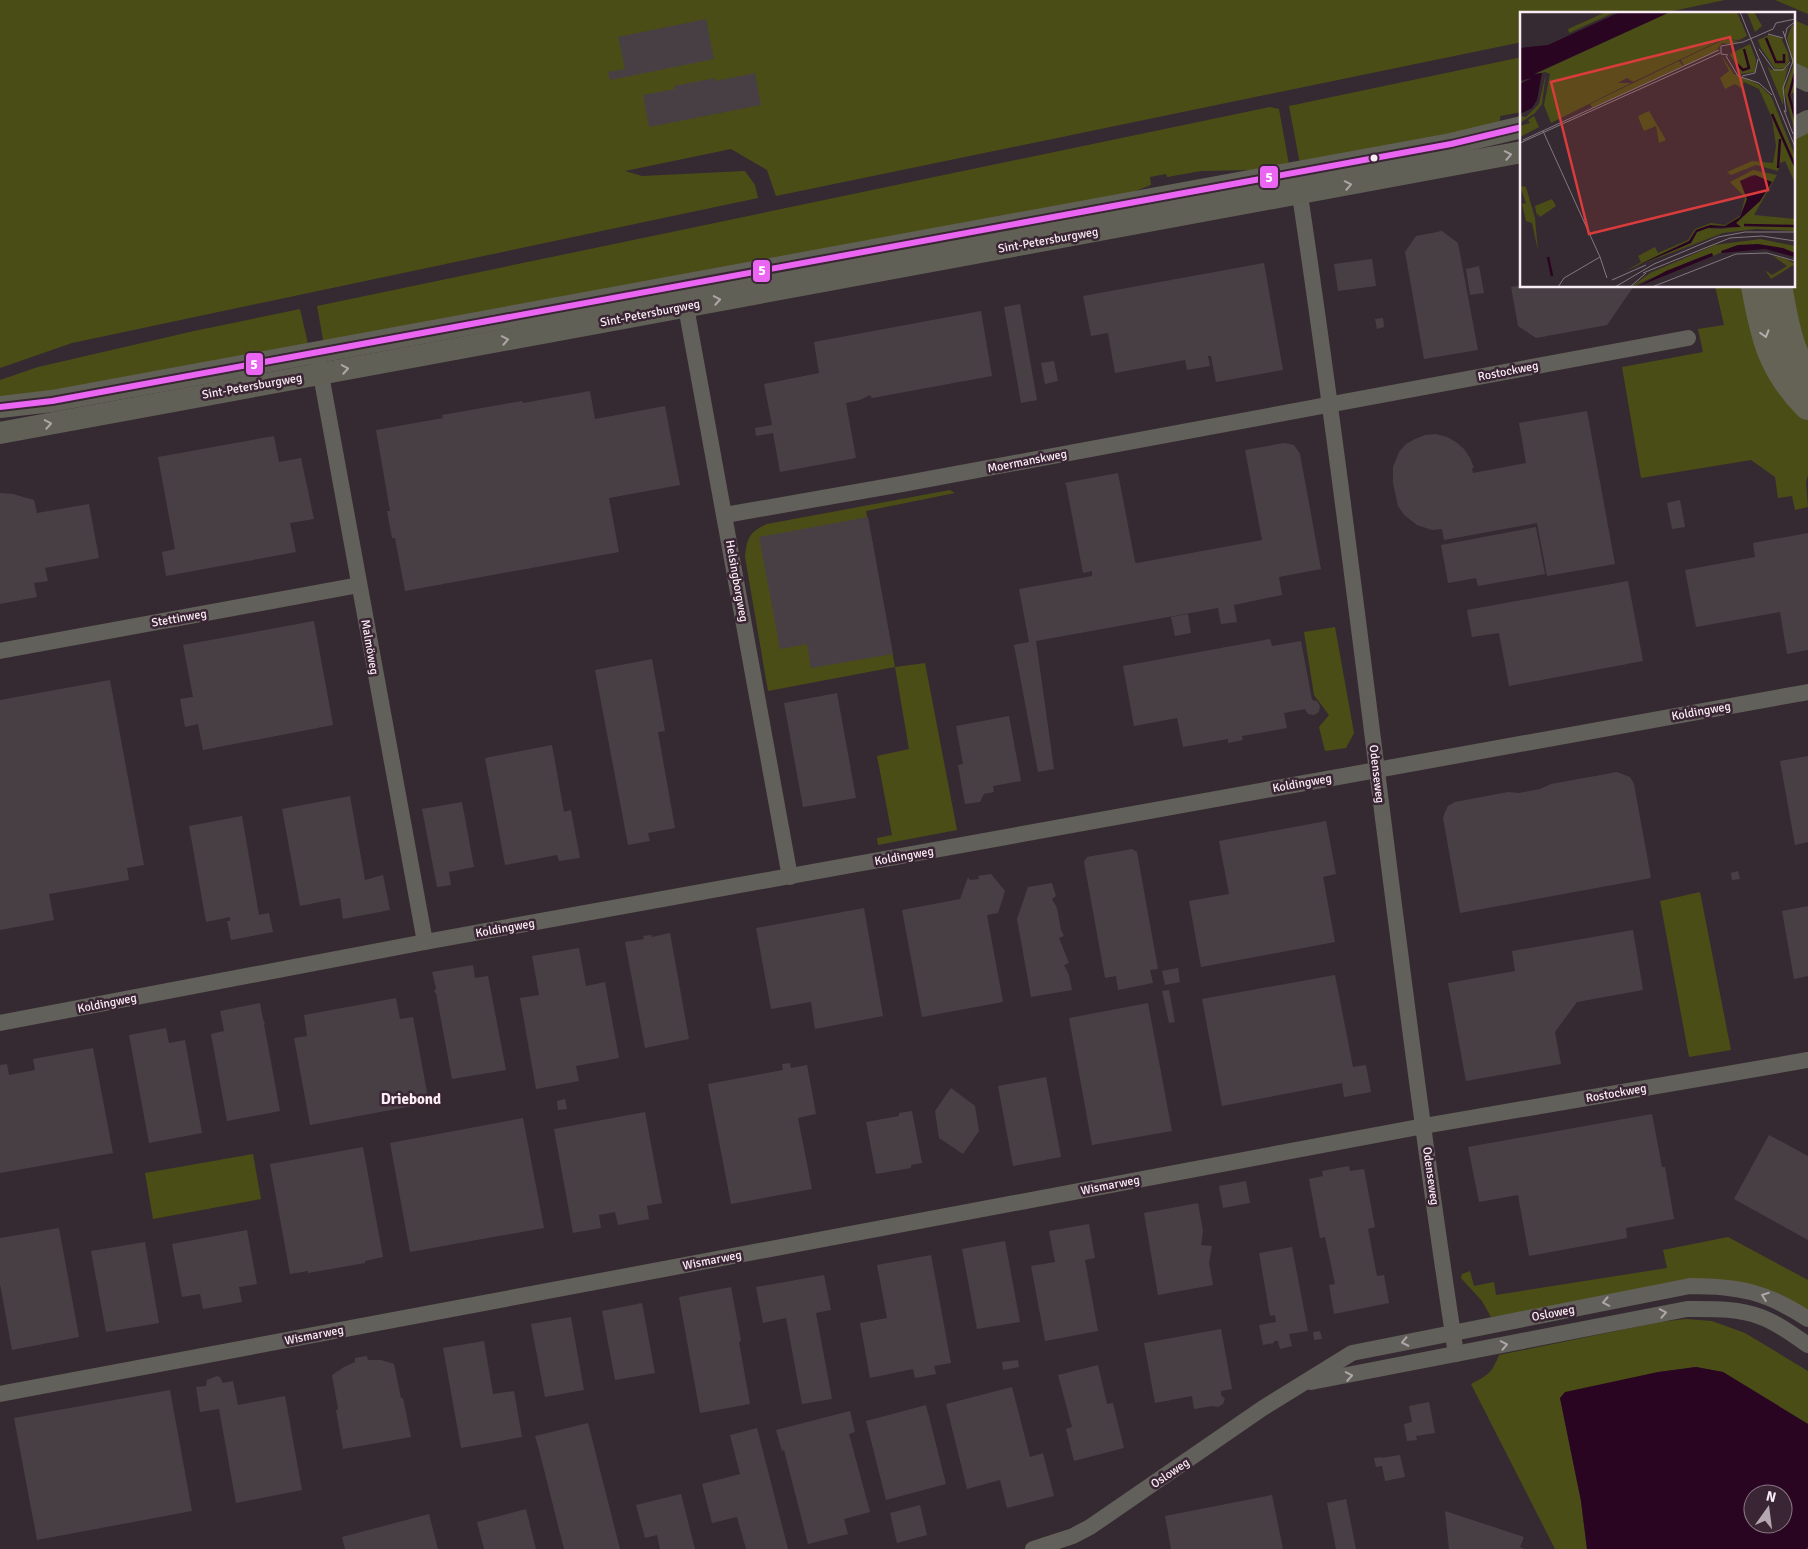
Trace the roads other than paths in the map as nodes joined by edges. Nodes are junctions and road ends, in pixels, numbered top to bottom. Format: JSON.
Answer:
{"nodes":[{"id":1,"x":1796,"y":75,"type":"edge"},
{"id":2,"x":1808,"y":81,"type":"edge"},
{"id":3,"x":1808,"y":121,"type":"edge"},
{"id":4,"x":1520,"y":127,"type":"edge"},
{"id":5,"x":1796,"y":127,"type":"edge"},
{"id":6,"x":1520,"y":152,"type":"edge"},
{"id":7,"x":1298,"y":183,"type":"junction"},
{"id":8,"x":1755,"y":288,"type":"edge"},
{"id":9,"x":1778,"y":288,"type":"edge"},
{"id":10,"x":684,"y":296,"type":"junction"},
{"id":11,"x":1688,"y":338,"type":"dead end"},
{"id":12,"x":316,"y":352,"type":"junction"},
{"id":13,"x":320,"y":374,"type":"junction"},
{"id":14,"x":1808,"y":376,"type":"edge"},
{"id":15,"x":1329,"y":405,"type":"junction"},
{"id":16,"x":1808,"y":406,"type":"edge"},
{"id":17,"x":0,"y":407,"type":"edge"},
{"id":18,"x":0,"y":433,"type":"edge"},
{"id":19,"x":725,"y":515,"type":"junction"},
{"id":20,"x":359,"y":585,"type":"junction"},
{"id":21,"x":0,"y":651,"type":"edge"},
{"id":22,"x":1808,"y":692,"type":"edge"},
{"id":23,"x":1376,"y":769,"type":"junction"},
{"id":24,"x":790,"y":877,"type":"junction"},
{"id":25,"x":425,"y":942,"type":"junction"},
{"id":26,"x":0,"y":1023,"type":"edge"},
{"id":27,"x":1808,"y":1060,"type":"edge"},
{"id":28,"x":1424,"y":1126,"type":"junction"},
{"id":29,"x":1808,"y":1319,"type":"edge"},
{"id":30,"x":1453,"y":1333,"type":"junction"},
{"id":31,"x":1808,"y":1345,"type":"edge"},
{"id":32,"x":1456,"y":1354,"type":"junction"},
{"id":33,"x":1301,"y":1384,"type":"junction"},
{"id":34,"x":0,"y":1394,"type":"edge"},
{"id":35,"x":1033,"y":1549,"type":"edge"}],
"edges":[{"from":1,"to":2,"type":"street"},
{"from":3,"to":5,"type":"street"},
{"from":4,"to":7,"type":"street"},
{"from":7,"to":6,"type":"street","one_way":true},
{"from":7,"to":10,"type":"street","name":"Sint-Petersburgweg"},
{"from":7,"to":15,"type":"street","name":"Odenseweg"},
{"from":8,"to":16,"type":"highway","one_way":true},
{"from":9,"to":14,"type":"highway"},
{"from":10,"to":12,"type":"street","name":"Sint-Petersburgweg"},
{"from":13,"to":10,"type":"street","name":"Sint-Petersburgweg","one_way":true},
{"from":10,"to":19,"type":"street","name":"Helsingborgweg"},
{"from":11,"to":15,"type":"street","name":"Rostockweg"},
{"from":12,"to":13,"type":"street","name":"Malmöweg"},
{"from":12,"to":17,"type":"street","name":"Sint-Petersburgweg"},
{"from":18,"to":13,"type":"street","name":"Sint-Petersburgweg","one_way":true},
{"from":13,"to":20,"type":"street","name":"Malmöweg"},
{"from":15,"to":19,"type":"street","name":"Moermanskweg"},
{"from":15,"to":23,"type":"street","name":"Odenseweg"},
{"from":19,"to":24,"type":"street","name":"Helsingborgweg"},
{"from":20,"to":21,"type":"street","name":"Stettinweg"},
{"from":20,"to":25,"type":"street","name":"Malmöweg"},
{"from":22,"to":23,"type":"street","name":"Koldingweg"},
{"from":23,"to":24,"type":"street","name":"Koldingweg"},
{"from":23,"to":28,"type":"street","name":"Odenseweg"},
{"from":24,"to":25,"type":"street","name":"Koldingweg"},
{"from":25,"to":26,"type":"street","name":"Koldingweg"},
{"from":27,"to":28,"type":"street","name":"Rostockweg"},
{"from":28,"to":30,"type":"street","name":"Odenseweg"},
{"from":28,"to":34,"type":"street","name":"Wismarweg"},
{"from":29,"to":30,"type":"street","name":"Osloweg","one_way":true},
{"from":30,"to":32,"type":"street","name":"Odenseweg"},
{"from":30,"to":33,"type":"street","name":"Osloweg","one_way":true},
{"from":32,"to":31,"type":"street","name":"Osloweg","one_way":true},
{"from":33,"to":32,"type":"street","name":"Osloweg","one_way":true},
{"from":33,"to":35,"type":"street","name":"Osloweg"}]}
